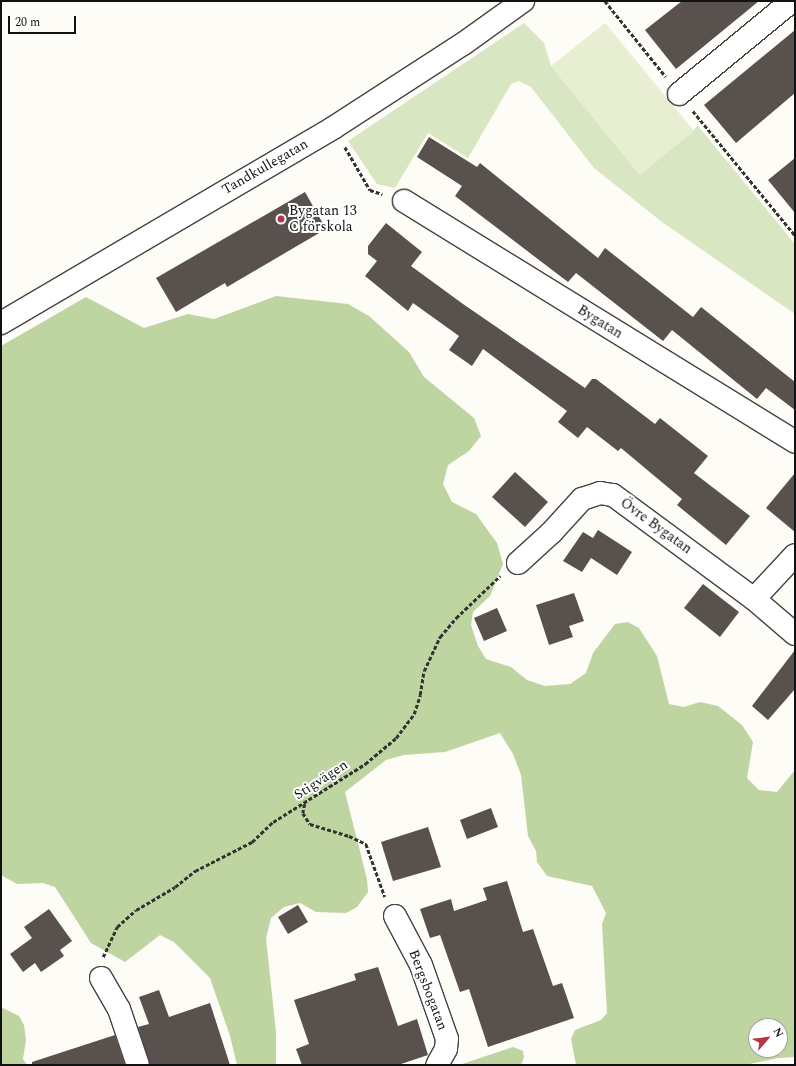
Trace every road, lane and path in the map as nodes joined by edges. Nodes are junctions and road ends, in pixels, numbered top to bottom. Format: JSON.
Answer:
{"nodes":[{"id":1,"x":605,"y":1,"type":"edge"},
{"id":2,"x":792,"y":1,"type":"edge"},
{"id":3,"x":516,"y":3,"type":"edge"},
{"id":4,"x":679,"y":94,"type":"junction"},
{"id":5,"x":333,"y":128,"type":"junction"},
{"id":6,"x":404,"y":201,"type":"joint"},
{"id":7,"x":795,"y":235,"type":"edge"},
{"id":8,"x":1,"y":323,"type":"edge"},
{"id":9,"x":795,"y":442,"type":"edge"},
{"id":10,"x":795,"y":556,"type":"edge"},
{"id":11,"x":518,"y":562,"type":"joint"},
{"id":12,"x":754,"y":599,"type":"junction"},
{"id":13,"x":795,"y":634,"type":"edge"},
{"id":14,"x":305,"y":804,"type":"junction"},
{"id":15,"x":395,"y":916,"type":"joint"},
{"id":16,"x":101,"y":978,"type":"joint"},
{"id":17,"x":138,"y":1065,"type":"edge"},
{"id":18,"x":437,"y":1065,"type":"edge"}],
"edges":[{"from":1,"to":4,"type":"path"},
{"from":2,"to":4,"type":"street"},
{"from":3,"to":5,"type":"street","name":"Tandkullegatan"},
{"from":4,"to":7,"type":"path"},
{"from":5,"to":6,"type":"path"},
{"from":5,"to":8,"type":"street","name":"Tandkullegatan"},
{"from":6,"to":9,"type":"street","name":"Bygatan"},
{"from":10,"to":12,"type":"street"},
{"from":11,"to":12,"type":"street","name":"Övre Bygatan"},
{"from":11,"to":14,"type":"path","name":"Stigvägen"},
{"from":12,"to":13,"type":"street","name":"Övre Bygatan"},
{"from":14,"to":15,"type":"path"},
{"from":14,"to":16,"type":"path","name":"Stigvägen"},
{"from":15,"to":18,"type":"street","name":"Bergsbogatan"},
{"from":16,"to":17,"type":"street"}]}
